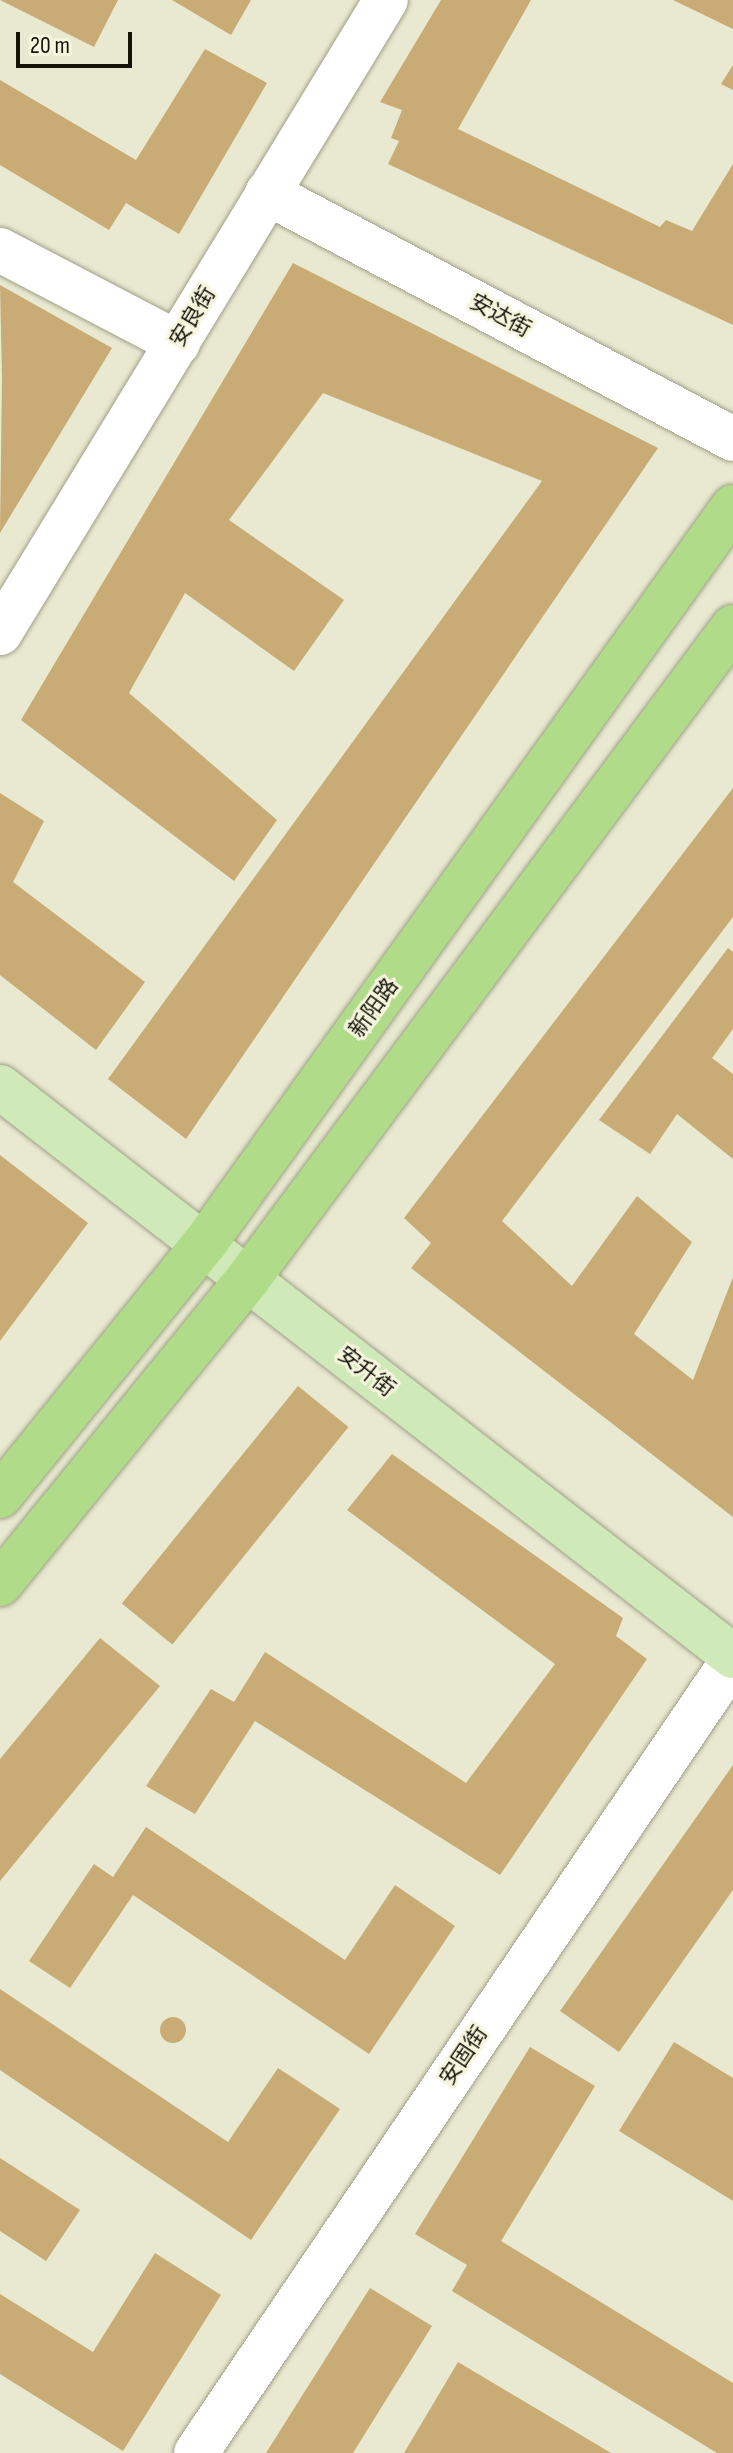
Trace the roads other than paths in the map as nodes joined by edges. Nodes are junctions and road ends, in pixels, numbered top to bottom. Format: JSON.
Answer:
{"nodes":[{"id":1,"x":386,"y":0,"type":"edge"},
{"id":2,"x":267,"y":193,"type":"junction"},
{"id":3,"x":0,"y":250,"type":"edge"},
{"id":4,"x":178,"y":343,"type":"junction"},
{"id":5,"x":733,"y":439,"type":"edge"},
{"id":6,"x":733,"y":507,"type":"edge"},
{"id":7,"x":733,"y":627,"type":"edge"},
{"id":8,"x":0,"y":633,"type":"edge"},
{"id":9,"x":0,"y":1087,"type":"edge"},
{"id":10,"x":205,"y":1243,"type":"junction"},
{"id":11,"x":247,"y":1280,"type":"junction"},
{"id":12,"x":0,"y":1496,"type":"edge"},
{"id":13,"x":0,"y":1584,"type":"edge"},
{"id":14,"x":733,"y":1658,"type":"edge"},
{"id":15,"x":196,"y":2453,"type":"edge"}],
"edges":[{"from":1,"to":2,"type":"street","name":"安良街"},
{"from":2,"to":4,"type":"street","name":"安良街"},
{"from":2,"to":5,"type":"street","name":"安达街"},
{"from":3,"to":4,"type":"street"},
{"from":4,"to":8,"type":"street","name":"安良街"},
{"from":6,"to":10,"type":"highway","name":"新阳路"},
{"from":7,"to":11,"type":"highway"},
{"from":9,"to":10,"type":"main road","name":"安升街"},
{"from":10,"to":11,"type":"main road","name":"安升街"},
{"from":10,"to":12,"type":"highway","name":"新阳路"},
{"from":11,"to":13,"type":"highway"},
{"from":11,"to":14,"type":"main road","name":"安升街"},
{"from":14,"to":15,"type":"street","name":"安固街"}]}
